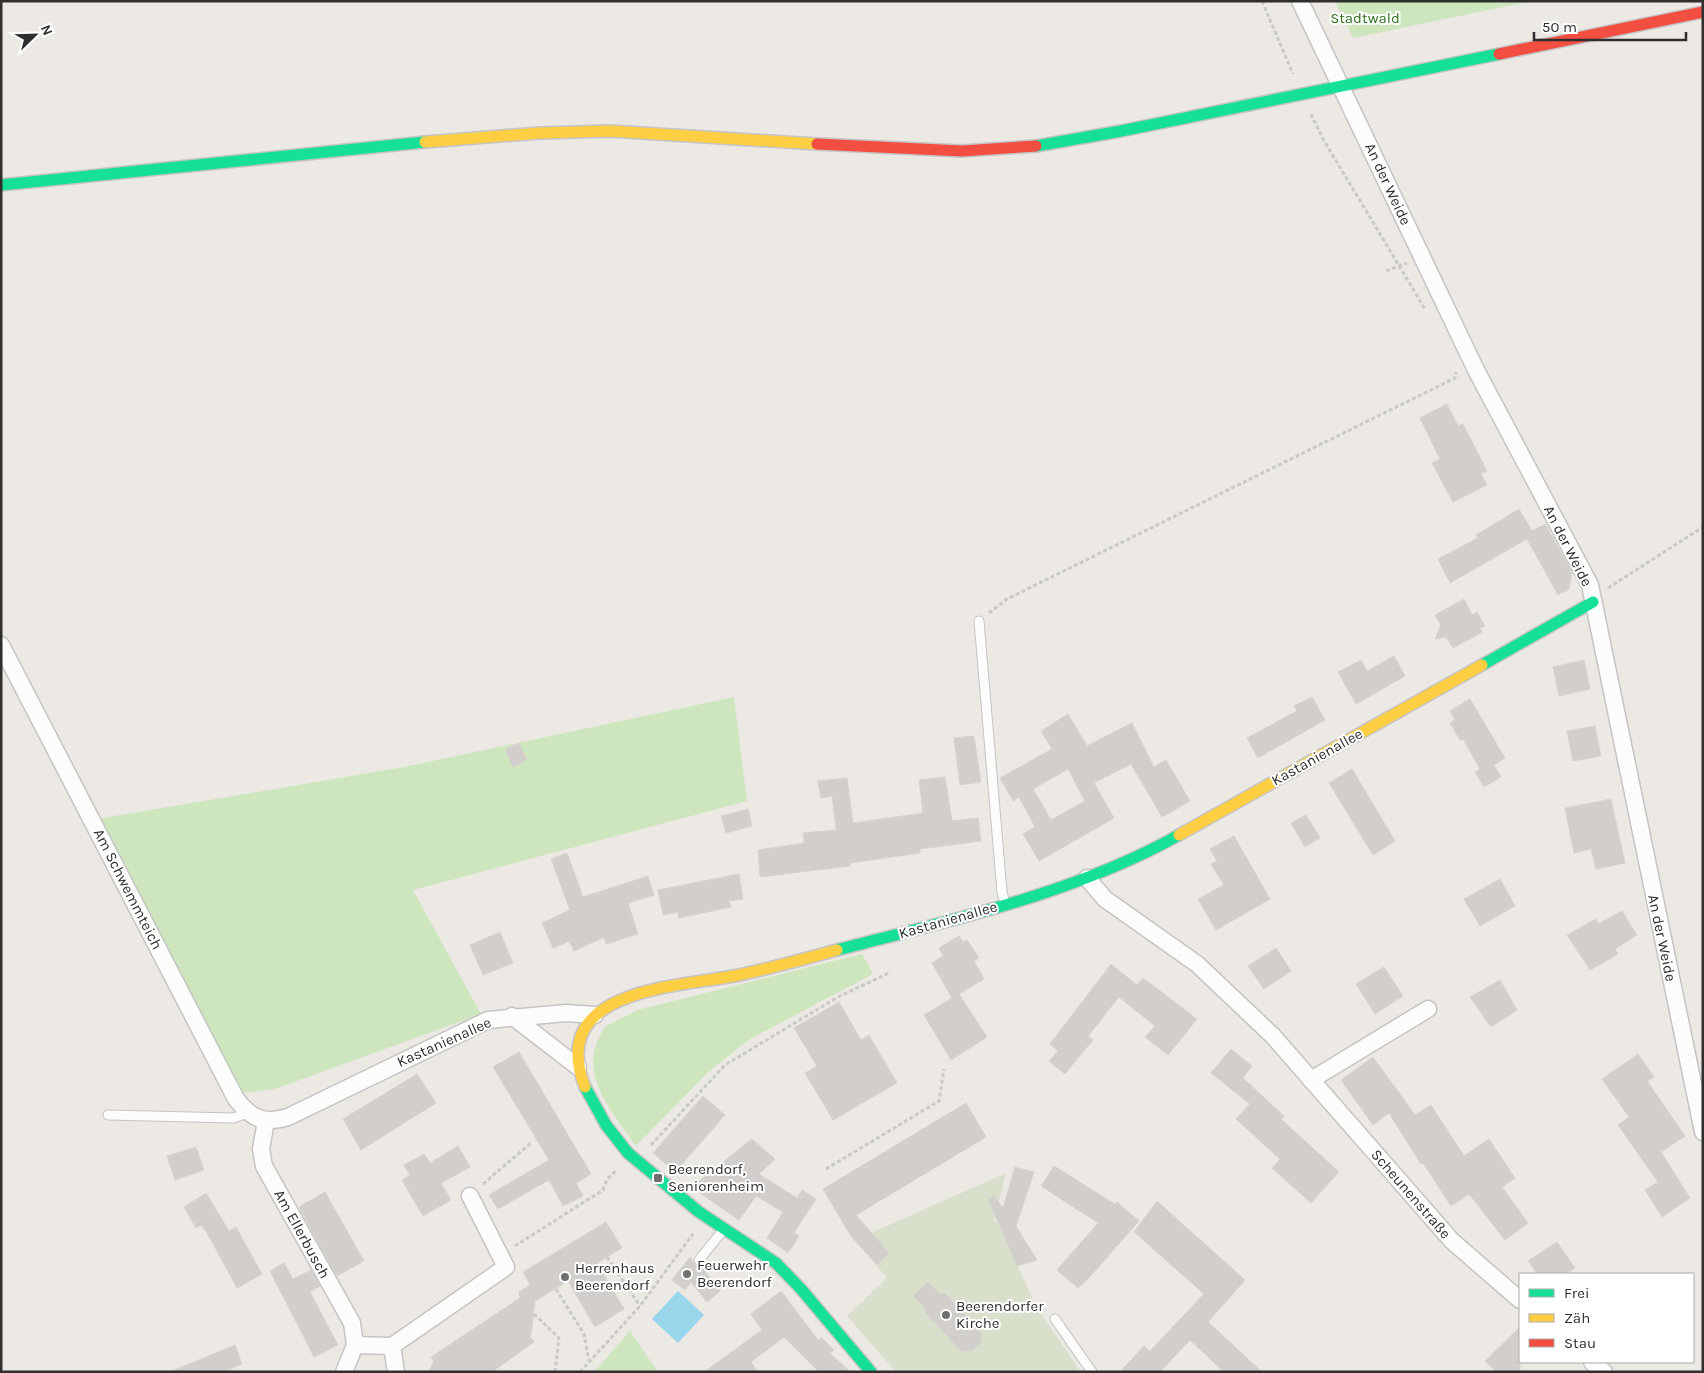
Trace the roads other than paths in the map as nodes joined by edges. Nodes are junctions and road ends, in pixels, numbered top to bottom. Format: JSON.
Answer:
{"nodes":[{"id":1,"x":1300,"y":1,"type":"edge"},
{"id":2,"x":1703,"y":12,"type":"edge"},
{"id":3,"x":1342,"y":86,"type":"junction"},
{"id":4,"x":1,"y":185,"type":"edge"},
{"id":5,"x":1593,"y":602,"type":"junction"},
{"id":6,"x":979,"y":621,"type":"road end"},
{"id":7,"x":1,"y":645,"type":"edge"},
{"id":8,"x":1087,"y":878,"type":"junction"},
{"id":9,"x":1005,"y":904,"type":"junction"},
{"id":10,"x":1428,"y":1009,"type":"dead end"},
{"id":11,"x":595,"y":1015,"type":"junction"},
{"id":12,"x":512,"y":1016,"type":"junction"},
{"id":13,"x":578,"y":1067,"type":"junction"},
{"id":14,"x":1311,"y":1080,"type":"junction"},
{"id":15,"x":248,"y":1113,"type":"junction"},
{"id":16,"x":108,"y":1115,"type":"dead end"},
{"id":17,"x":266,"y":1121,"type":"junction"},
{"id":18,"x":1703,"y":1132,"type":"edge"},
{"id":19,"x":470,"y":1196,"type":"road end"},
{"id":20,"x":724,"y":1229,"type":"junction"},
{"id":21,"x":699,"y":1260,"type":"dead end"},
{"id":22,"x":1519,"y":1299,"type":"edge"},
{"id":23,"x":1055,"y":1318,"type":"dead end"},
{"id":24,"x":355,"y":1345,"type":"junction"},
{"id":25,"x":392,"y":1346,"type":"junction"},
{"id":26,"x":1593,"y":1363,"type":"edge"},
{"id":27,"x":344,"y":1372,"type":"edge"},
{"id":28,"x":396,"y":1372,"type":"edge"},
{"id":29,"x":871,"y":1372,"type":"edge"},
{"id":30,"x":1092,"y":1372,"type":"edge"},
{"id":31,"x":1604,"y":1372,"type":"edge"}],
"edges":[{"from":1,"to":3,"type":"street","name":"An der Weide"},
{"from":2,"to":3,"type":"main road"},
{"from":3,"to":4,"type":"main road"},
{"from":3,"to":5,"type":"street","name":"An der Weide"},
{"from":5,"to":8,"type":"main road","name":"Kastanienallee"},
{"from":5,"to":18,"type":"street","name":"An der Weide"},
{"from":6,"to":9,"type":"lane"},
{"from":7,"to":15,"type":"street","name":"Am Schwemmteich"},
{"from":8,"to":9,"type":"main road","name":"Kastanienallee"},
{"from":8,"to":14,"type":"street","name":"Scheunenstraße"},
{"from":9,"to":11,"type":"main road","name":"Kastanienallee"},
{"from":10,"to":14,"type":"street"},
{"from":11,"to":12,"type":"street","name":"Kastanienallee"},
{"from":11,"to":13,"type":"main road"},
{"from":12,"to":13,"type":"street"},
{"from":12,"to":17,"type":"street","name":"Kastanienallee"},
{"from":13,"to":20,"type":"main road"},
{"from":14,"to":22,"type":"street","name":"Scheunenstraße"},
{"from":15,"to":16,"type":"lane"},
{"from":15,"to":17,"type":"street","name":"Am Schwemmteich"},
{"from":17,"to":24,"type":"street","name":"Am Ellerbusch"},
{"from":19,"to":25,"type":"street"},
{"from":20,"to":21,"type":"lane"},
{"from":20,"to":29,"type":"main road"},
{"from":23,"to":30,"type":"lane"},
{"from":24,"to":25,"type":"street"},
{"from":24,"to":27,"type":"street"},
{"from":25,"to":28,"type":"street"},
{"from":26,"to":31,"type":"street"}]}
